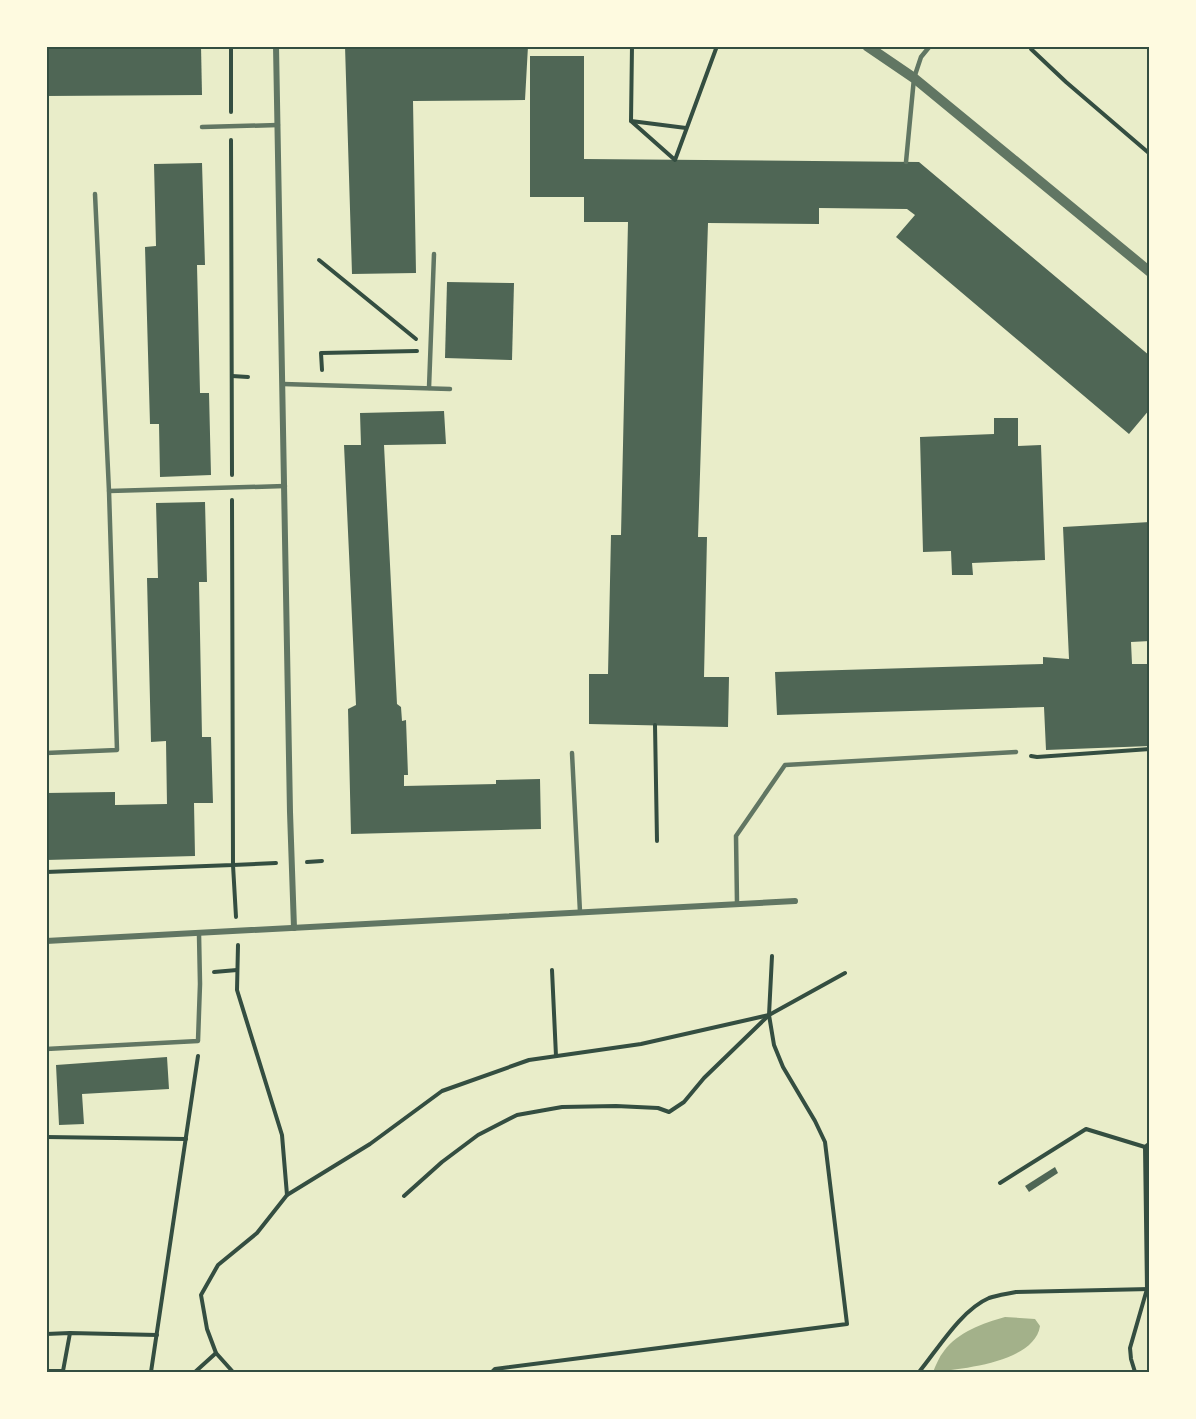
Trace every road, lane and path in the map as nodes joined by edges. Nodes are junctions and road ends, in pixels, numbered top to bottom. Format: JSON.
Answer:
{"nodes":[{"id":1,"x":231,"y":46,"type":"edge"},
{"id":2,"x":276,"y":46,"type":"edge"},
{"id":3,"x":632,"y":46,"type":"edge"},
{"id":4,"x":717,"y":46,"type":"edge"},
{"id":5,"x":867,"y":46,"type":"edge"},
{"id":6,"x":930,"y":46,"type":"edge"},
{"id":7,"x":1031,"y":46,"type":"edge"},
{"id":8,"x":914,"y":78,"type":"junction"},
{"id":9,"x":630,"y":120,"type":"junction"},
{"id":10,"x":278,"y":125,"type":"junction"},
{"id":11,"x":231,"y":126,"type":"junction"},
{"id":12,"x":202,"y":127,"type":"dead end"},
{"id":13,"x":687,"y":128,"type":"junction"},
{"id":14,"x":1149,"y":154,"type":"edge"},
{"id":15,"x":906,"y":162,"type":"dead end"},
{"id":16,"x":95,"y":194,"type":"dead end"},
{"id":17,"x":434,"y":254,"type":"dead end"},
{"id":18,"x":319,"y":260,"type":"dead end"},
{"id":19,"x":1149,"y":272,"type":"edge"},
{"id":20,"x":430,"y":350,"type":"junction"},
{"id":21,"x":322,"y":375,"type":"dead end"},
{"id":22,"x":232,"y":376,"type":"junction"},
{"id":23,"x":248,"y":377,"type":"dead end"},
{"id":24,"x":283,"y":384,"type":"junction"},
{"id":25,"x":429,"y":388,"type":"junction"},
{"id":26,"x":450,"y":389,"type":"dead end"},
{"id":27,"x":285,"y":486,"type":"junction"},
{"id":28,"x":232,"y":488,"type":"junction"},
{"id":29,"x":109,"y":491,"type":"junction"},
{"id":30,"x":655,"y":725,"type":"dead end"},
{"id":31,"x":1149,"y":749,"type":"edge"},
{"id":32,"x":1016,"y":752,"type":"joint"},
{"id":33,"x":46,"y":753,"type":"edge"},
{"id":34,"x":572,"y":753,"type":"dead end"},
{"id":35,"x":657,"y":841,"type":"dead end"},
{"id":36,"x":322,"y":861,"type":"dead end"},
{"id":37,"x":292,"y":862,"type":"junction"},
{"id":38,"x":233,"y":865,"type":"junction"},
{"id":39,"x":46,"y":872,"type":"edge"},
{"id":40,"x":795,"y":901,"type":"dead end"},
{"id":41,"x":737,"y":903,"type":"junction"},
{"id":42,"x":580,"y":912,"type":"junction"},
{"id":43,"x":294,"y":928,"type":"junction"},
{"id":44,"x":237,"y":931,"type":"junction"},
{"id":45,"x":199,"y":934,"type":"junction"},
{"id":46,"x":46,"y":941,"type":"edge"},
{"id":47,"x":772,"y":956,"type":"dead end"},
{"id":48,"x":237,"y":970,"type":"junction"},
{"id":49,"x":552,"y":970,"type":"dead end"},
{"id":50,"x":845,"y":973,"type":"dead end"},
{"id":51,"x":200,"y":974,"type":"junction"},
{"id":52,"x":769,"y":1015,"type":"junction"},
{"id":53,"x":46,"y":1049,"type":"edge"},
{"id":54,"x":198,"y":1056,"type":"dead end"},
{"id":55,"x":556,"y":1057,"type":"junction"},
{"id":56,"x":46,"y":1137,"type":"edge"},
{"id":57,"x":186,"y":1139,"type":"junction"},
{"id":58,"x":1148,"y":1146,"type":"edge"},
{"id":59,"x":1000,"y":1183,"type":"dead end"},
{"id":60,"x":287,"y":1195,"type":"junction"},
{"id":61,"x":404,"y":1196,"type":"dead end"},
{"id":62,"x":1148,"y":1289,"type":"edge"},
{"id":63,"x":70,"y":1332,"type":"junction"},
{"id":64,"x":46,"y":1334,"type":"edge"},
{"id":65,"x":157,"y":1335,"type":"junction"},
{"id":66,"x":216,"y":1353,"type":"junction"},
{"id":67,"x":46,"y":1371,"type":"edge"},
{"id":68,"x":63,"y":1372,"type":"edge"},
{"id":69,"x":151,"y":1372,"type":"edge"},
{"id":70,"x":195,"y":1372,"type":"edge"},
{"id":71,"x":233,"y":1372,"type":"edge"},
{"id":72,"x":492,"y":1372,"type":"edge"},
{"id":73,"x":919,"y":1372,"type":"edge"},
{"id":74,"x":1135,"y":1372,"type":"edge"}],
"edges":[{"from":1,"to":11,"type":"path"},
{"from":2,"to":10,"type":"street"},
{"from":3,"to":9,"type":"path"},
{"from":4,"to":13,"type":"path"},
{"from":5,"to":8,"type":"street"},
{"from":6,"to":8,"type":"lane"},
{"from":7,"to":14,"type":"path"},
{"from":8,"to":15,"type":"lane"},
{"from":8,"to":19,"type":"street"},
{"from":9,"to":13,"type":"path"},
{"from":9,"to":13,"type":"path"},
{"from":10,"to":11,"type":"lane"},
{"from":10,"to":24,"type":"street"},
{"from":11,"to":12,"type":"lane"},
{"from":11,"to":22,"type":"path"},
{"from":16,"to":29,"type":"lane"},
{"from":17,"to":20,"type":"lane"},
{"from":18,"to":20,"type":"path"},
{"from":20,"to":21,"type":"path"},
{"from":20,"to":25,"type":"lane"},
{"from":22,"to":23,"type":"path"},
{"from":22,"to":28,"type":"path"},
{"from":24,"to":25,"type":"lane"},
{"from":24,"to":27,"type":"street"},
{"from":25,"to":26,"type":"lane"},
{"from":27,"to":28,"type":"lane"},
{"from":27,"to":37,"type":"street"},
{"from":28,"to":29,"type":"lane"},
{"from":28,"to":38,"type":"path"},
{"from":29,"to":33,"type":"lane"},
{"from":30,"to":35,"type":"path"},
{"from":31,"to":32,"type":"path"},
{"from":32,"to":41,"type":"lane"},
{"from":34,"to":42,"type":"lane"},
{"from":36,"to":37,"type":"path"},
{"from":37,"to":38,"type":"path"},
{"from":37,"to":43,"type":"street"},
{"from":38,"to":39,"type":"path"},
{"from":38,"to":44,"type":"path"},
{"from":40,"to":41,"type":"street"},
{"from":41,"to":42,"type":"street"},
{"from":42,"to":43,"type":"street"},
{"from":43,"to":44,"type":"street"},
{"from":44,"to":45,"type":"street"},
{"from":44,"to":48,"type":"path"},
{"from":45,"to":46,"type":"street"},
{"from":45,"to":51,"type":"lane"},
{"from":47,"to":52,"type":"path"},
{"from":48,"to":51,"type":"path"},
{"from":48,"to":60,"type":"path"},
{"from":49,"to":55,"type":"path"},
{"from":50,"to":52,"type":"path"},
{"from":51,"to":53,"type":"lane"},
{"from":52,"to":55,"type":"path"},
{"from":52,"to":61,"type":"path"},
{"from":52,"to":72,"type":"path"},
{"from":54,"to":57,"type":"path"},
{"from":55,"to":60,"type":"path"},
{"from":56,"to":57,"type":"path"},
{"from":57,"to":65,"type":"path"},
{"from":58,"to":59,"type":"path"},
{"from":58,"to":62,"type":"path"},
{"from":60,"to":66,"type":"path"},
{"from":62,"to":73,"type":"path"},
{"from":62,"to":74,"type":"path"},
{"from":63,"to":64,"type":"path"},
{"from":63,"to":65,"type":"path"},
{"from":63,"to":68,"type":"path"},
{"from":65,"to":69,"type":"path"},
{"from":66,"to":70,"type":"path"},
{"from":66,"to":71,"type":"path"},
{"from":67,"to":68,"type":"path"}]}
